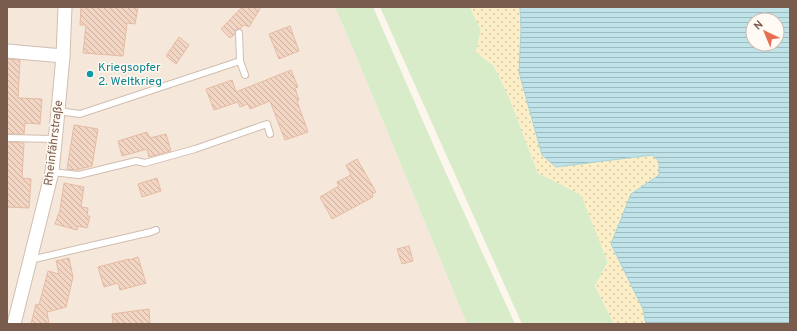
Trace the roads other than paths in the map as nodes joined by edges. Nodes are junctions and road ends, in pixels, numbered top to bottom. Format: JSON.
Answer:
{"nodes":[{"id":1,"x":65,"y":7,"type":"edge"},
{"id":2,"x":239,"y":33,"type":"dead end"},
{"id":3,"x":7,"y":51,"type":"edge"},
{"id":4,"x":62,"y":56,"type":"junction"},
{"id":5,"x":240,"y":61,"type":"junction"},
{"id":6,"x":244,"y":76,"type":"dead end"},
{"id":7,"x":58,"y":111,"type":"junction"},
{"id":8,"x":270,"y":134,"type":"dead end"},
{"id":9,"x":7,"y":138,"type":"edge"},
{"id":10,"x":55,"y":139,"type":"junction"},
{"id":11,"x":52,"y":172,"type":"junction"},
{"id":12,"x":156,"y":230,"type":"dead end"},
{"id":13,"x":30,"y":260,"type":"junction"},
{"id":14,"x":14,"y":324,"type":"edge"}],
"edges":[{"from":1,"to":4,"type":"street","name":"Rheinfährstraße"},
{"from":2,"to":5,"type":"lane"},
{"from":3,"to":4,"type":"street"},
{"from":4,"to":7,"type":"street","name":"Rheinfährstraße"},
{"from":5,"to":6,"type":"lane"},
{"from":5,"to":7,"type":"lane"},
{"from":7,"to":10,"type":"street","name":"Rheinfährstraße"},
{"from":8,"to":11,"type":"lane"},
{"from":9,"to":10,"type":"lane"},
{"from":10,"to":11,"type":"street","name":"Rheinfährstraße"},
{"from":11,"to":13,"type":"street","name":"Rheinfährstraße"},
{"from":12,"to":13,"type":"lane"},
{"from":13,"to":14,"type":"street","name":"Rheinfährstraße"}]}
